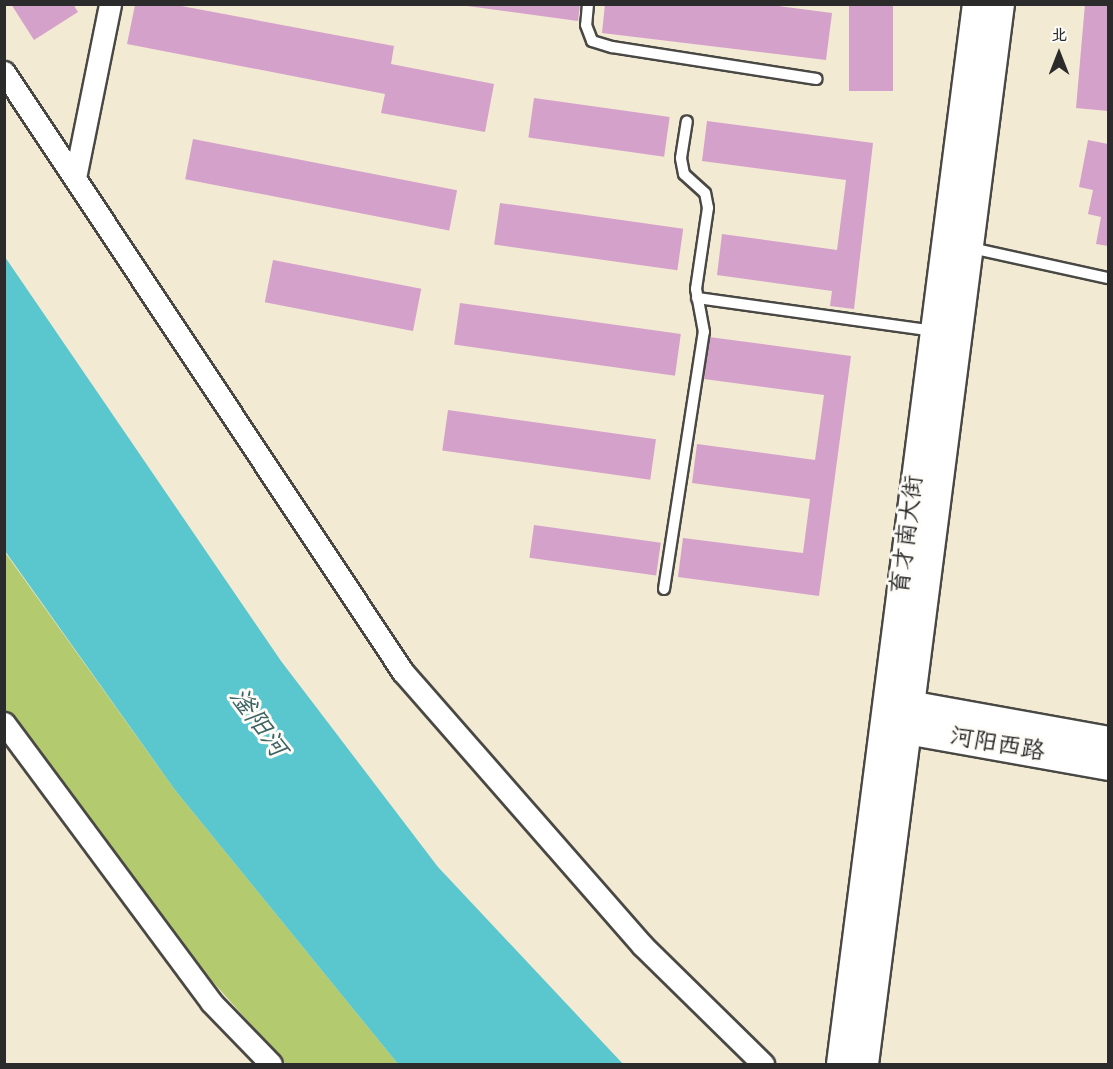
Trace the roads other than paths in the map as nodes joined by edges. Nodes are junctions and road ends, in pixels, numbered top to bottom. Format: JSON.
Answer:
{"nodes":[{"id":1,"x":110,"y":4,"type":"edge"},
{"id":2,"x":588,"y":4,"type":"edge"},
{"id":3,"x":977,"y":4,"type":"edge"},
{"id":4,"x":1000,"y":4,"type":"edge"},
{"id":5,"x":4,"y":72,"type":"edge"},
{"id":6,"x":817,"y":79,"type":"dead end"},
{"id":7,"x":687,"y":121,"type":"dead end"},
{"id":8,"x":75,"y":178,"type":"junction"},
{"id":9,"x":969,"y":248,"type":"junction"},
{"id":10,"x":1108,"y":278,"type":"edge"},
{"id":11,"x":697,"y":297,"type":"junction"},
{"id":12,"x":935,"y":331,"type":"junction"},
{"id":13,"x":664,"y":589,"type":"dead end"},
{"id":14,"x":897,"y":716,"type":"junction"},
{"id":15,"x":4,"y":723,"type":"edge"},
{"id":16,"x":1108,"y":741,"type":"edge"},
{"id":17,"x":1108,"y":766,"type":"edge"},
{"id":18,"x":271,"y":1065,"type":"edge"},
{"id":19,"x":763,"y":1065,"type":"edge"},
{"id":20,"x":841,"y":1065,"type":"edge"},
{"id":21,"x":864,"y":1065,"type":"edge"}],
"edges":[{"from":1,"to":8,"type":"street"},
{"from":2,"to":6,"type":"lane"},
{"from":3,"to":12,"type":"main road","name":"育才南大街"},
{"from":4,"to":9,"type":"main road","name":"育才南大街"},
{"from":5,"to":8,"type":"street"},
{"from":7,"to":11,"type":"lane"},
{"from":8,"to":19,"type":"street"},
{"from":9,"to":10,"type":"lane"},
{"from":9,"to":14,"type":"main road","name":"育才南大街"},
{"from":11,"to":12,"type":"lane"},
{"from":11,"to":13,"type":"lane"},
{"from":12,"to":14,"type":"main road","name":"育才南大街"},
{"from":14,"to":16,"type":"main road","name":"河阳西路"},
{"from":14,"to":17,"type":"main road","name":"河阳西路"},
{"from":14,"to":20,"type":"main road","name":"育才南大街"},
{"from":14,"to":21,"type":"main road","name":"育才南大街"},
{"from":15,"to":18,"type":"street"}]}
